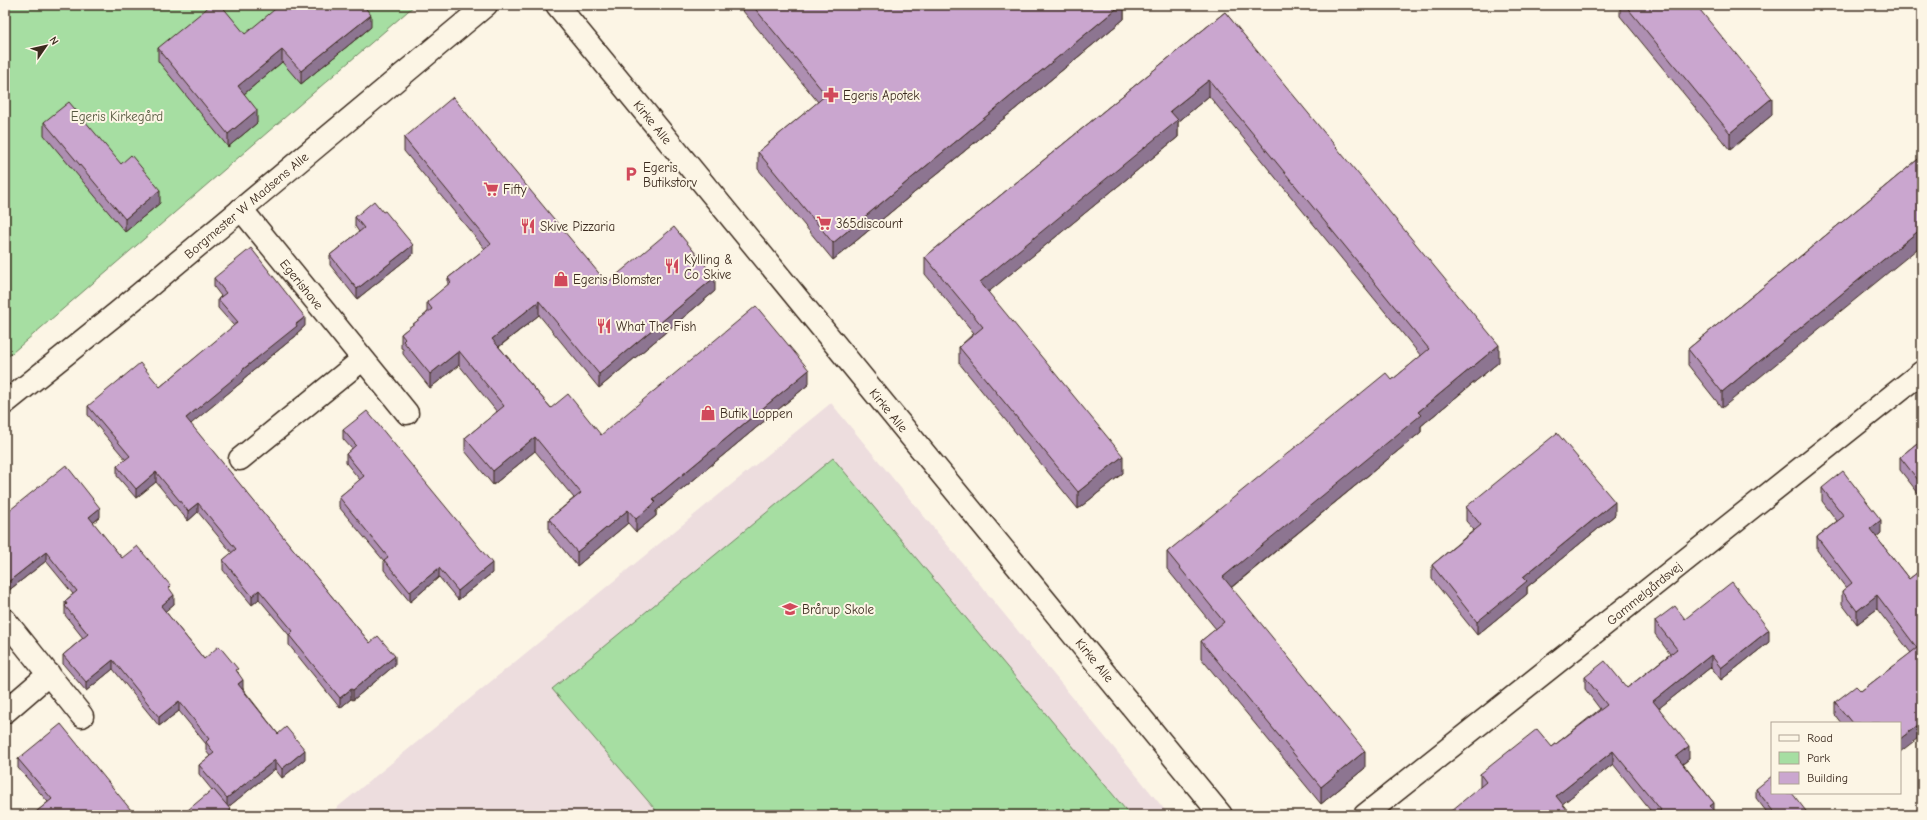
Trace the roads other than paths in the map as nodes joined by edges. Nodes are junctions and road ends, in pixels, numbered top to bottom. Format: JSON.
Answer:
{"nodes":[{"id":1,"x":486,"y":5,"type":"edge"},
{"id":2,"x":557,"y":5,"type":"edge"},
{"id":3,"x":241,"y":209,"type":"junction"},
{"id":4,"x":363,"y":359,"type":"junction"},
{"id":5,"x":1922,"y":372,"type":"edge"},
{"id":6,"x":5,"y":403,"type":"edge"},
{"id":7,"x":407,"y":413,"type":"dead end"},
{"id":8,"x":240,"y":459,"type":"dead end"},
{"id":9,"x":5,"y":620,"type":"edge"},
{"id":10,"x":49,"y":674,"type":"junction"},
{"id":11,"x":5,"y":712,"type":"edge"},
{"id":12,"x":82,"y":716,"type":"dead end"},
{"id":13,"x":1222,"y":815,"type":"edge"},
{"id":14,"x":1365,"y":815,"type":"edge"}],
"edges":[{"from":1,"to":3,"type":"street","name":"Borgmester W Madsens Alle"},
{"from":2,"to":13,"type":"street","name":"Kirke Alle"},
{"from":3,"to":4,"type":"street","name":"Egerishave"},
{"from":3,"to":6,"type":"street","name":"Borgmester W Madsens Alle"},
{"from":4,"to":7,"type":"street","name":"Egerishave"},
{"from":4,"to":8,"type":"street"},
{"from":5,"to":14,"type":"street","name":"Gammelgårdsvej"},
{"from":9,"to":10,"type":"street"},
{"from":10,"to":11,"type":"street"},
{"from":10,"to":12,"type":"street"}]}
